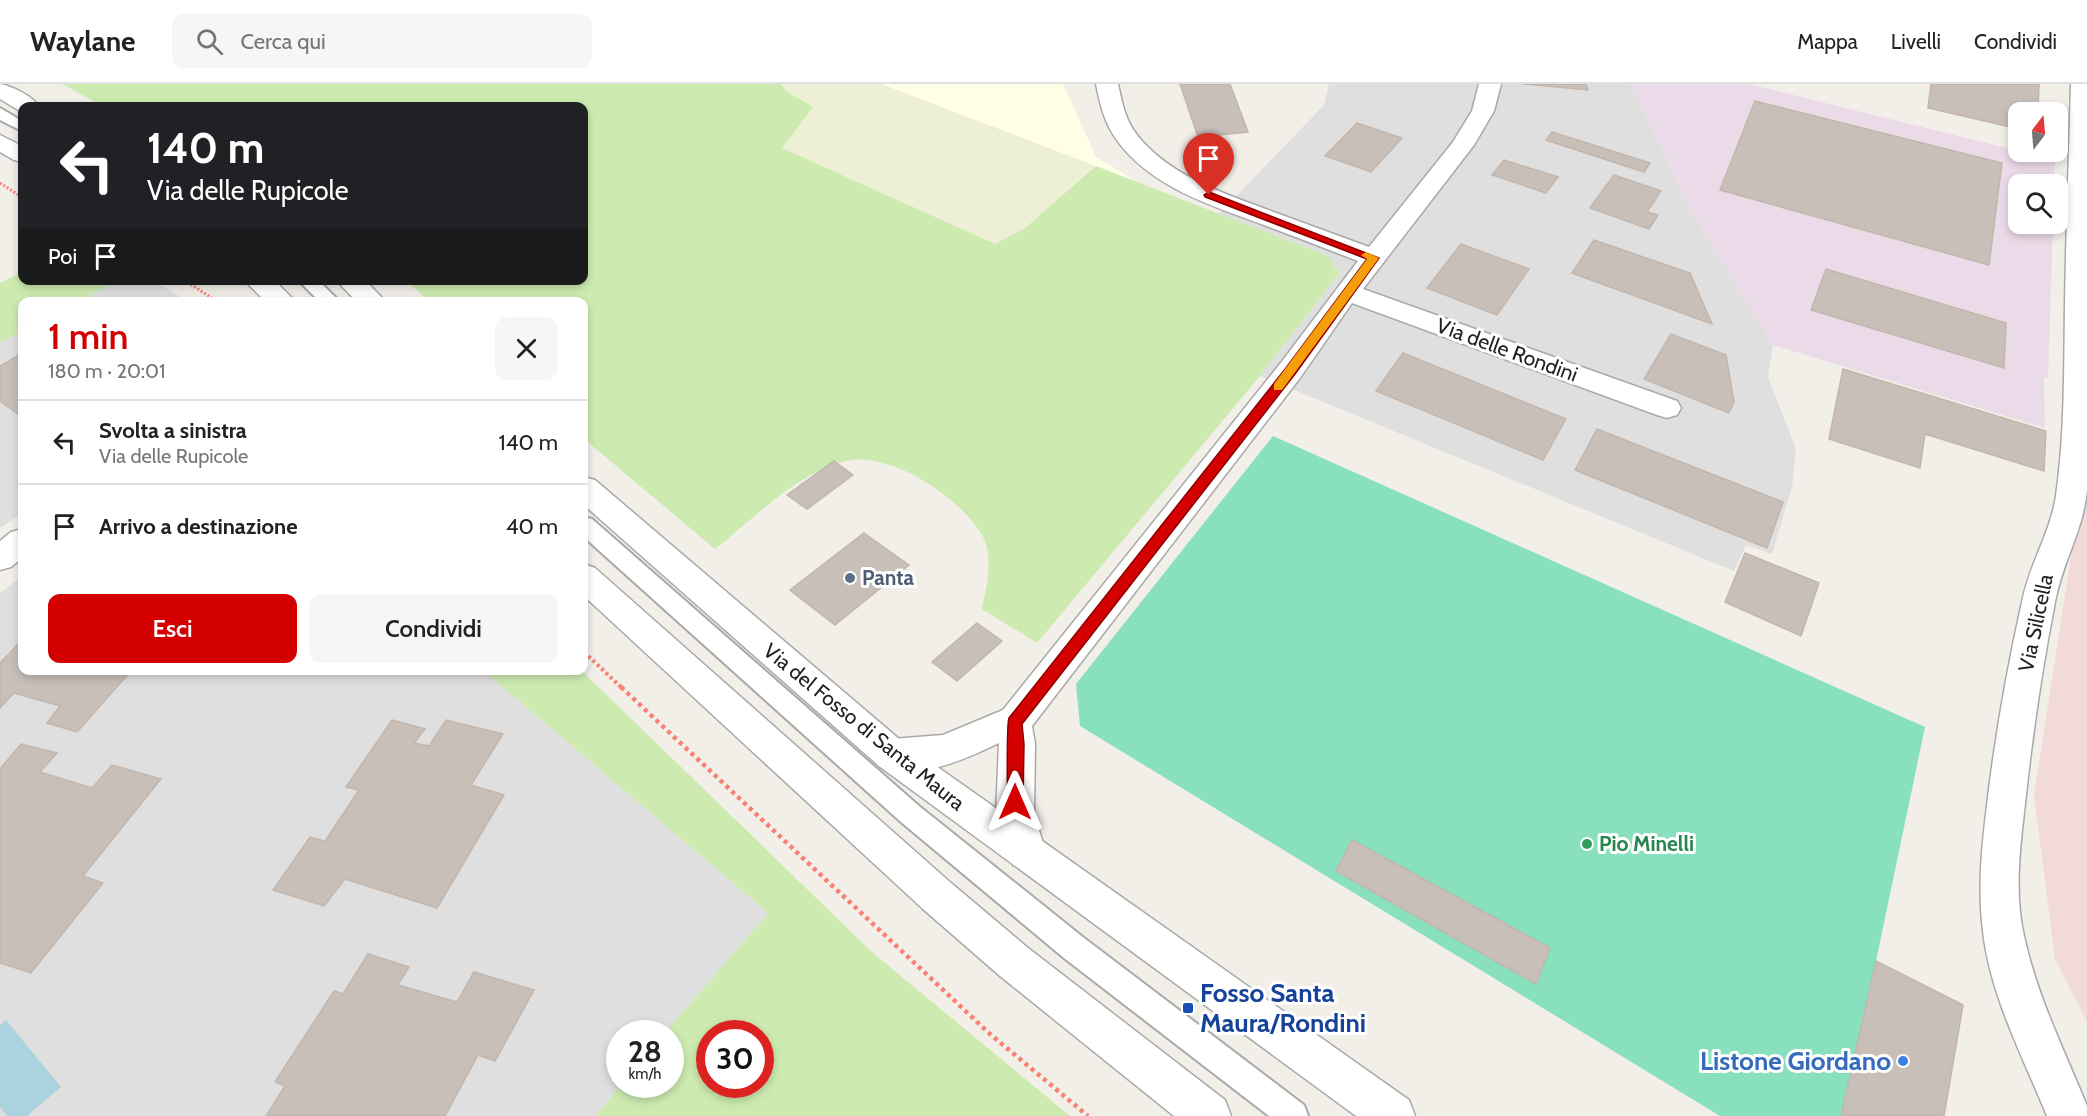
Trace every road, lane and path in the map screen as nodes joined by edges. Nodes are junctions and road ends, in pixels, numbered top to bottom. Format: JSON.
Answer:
{"nodes":[{"id":1,"x":1107,"y":84,"type":"edge"},
{"id":2,"x":1490,"y":84,"type":"edge"},
{"id":3,"x":2082,"y":84,"type":"edge"},
{"id":4,"x":0,"y":90,"type":"edge"},
{"id":5,"x":20,"y":102,"type":"edge"},
{"id":6,"x":0,"y":113,"type":"edge"},
{"id":7,"x":18,"y":124,"type":"edge"},
{"id":8,"x":0,"y":142,"type":"edge"},
{"id":9,"x":18,"y":153,"type":"edge"},
{"id":10,"x":0,"y":183,"type":"edge"},
{"id":11,"x":18,"y":194,"type":"edge"},
{"id":12,"x":1374,"y":258,"type":"junction"},
{"id":13,"x":192,"y":285,"type":"edge"},
{"id":14,"x":263,"y":285,"type":"edge"},
{"id":15,"x":312,"y":285,"type":"edge"},
{"id":16,"x":355,"y":285,"type":"edge"},
{"id":17,"x":1347,"y":292,"type":"junction"},
{"id":18,"x":210,"y":297,"type":"edge"},
{"id":19,"x":277,"y":297,"type":"edge"},
{"id":20,"x":326,"y":297,"type":"edge"},
{"id":21,"x":368,"y":297,"type":"edge"},
{"id":22,"x":1667,"y":408,"type":"dead end"},
{"id":23,"x":588,"y":492,"type":"edge"},
{"id":24,"x":588,"y":529,"type":"edge"},
{"id":25,"x":18,"y":545,"type":"edge"},
{"id":26,"x":0,"y":558,"type":"edge"},
{"id":27,"x":588,"y":581,"type":"edge"},
{"id":28,"x":588,"y":656,"type":"edge"},
{"id":29,"x":1014,"y":723,"type":"junction"},
{"id":30,"x":892,"y":755,"type":"junction"},
{"id":31,"x":1028,"y":852,"type":"junction"},
{"id":32,"x":1088,"y":1116,"type":"edge"},
{"id":33,"x":1209,"y":1116,"type":"edge"},
{"id":34,"x":1293,"y":1116,"type":"edge"},
{"id":35,"x":1393,"y":1116,"type":"edge"},
{"id":36,"x":2069,"y":1116,"type":"edge"}],
"edges":[{"from":1,"to":12,"type":"street"},
{"from":2,"to":12,"type":"street"},
{"from":3,"to":36,"type":"street","name":"Via Silicella"},
{"from":4,"to":5,"type":"street"},
{"from":6,"to":7,"type":"lane"},
{"from":8,"to":9,"type":"street"},
{"from":10,"to":11,"type":"path"},
{"from":12,"to":17,"type":"street"},
{"from":13,"to":18,"type":"path"},
{"from":14,"to":19,"type":"street"},
{"from":15,"to":20,"type":"lane"},
{"from":16,"to":21,"type":"street"},
{"from":17,"to":22,"type":"street","name":"Via delle Rondini"},
{"from":17,"to":29,"type":"street"},
{"from":23,"to":30,"type":"street","name":"Via del Fosso di Santa Maura"},
{"from":24,"to":34,"type":"lane","name":"Via del Fosso di Santa Maura"},
{"from":25,"to":26,"type":"street"},
{"from":27,"to":33,"type":"street"},
{"from":28,"to":32,"type":"path"},
{"from":29,"to":30,"type":"street"},
{"from":29,"to":31,"type":"street"},
{"from":30,"to":31,"type":"street","name":"Via del Fosso di Santa Maura"},
{"from":31,"to":35,"type":"street","name":"Via del Fosso di Santa Maura"}]}
